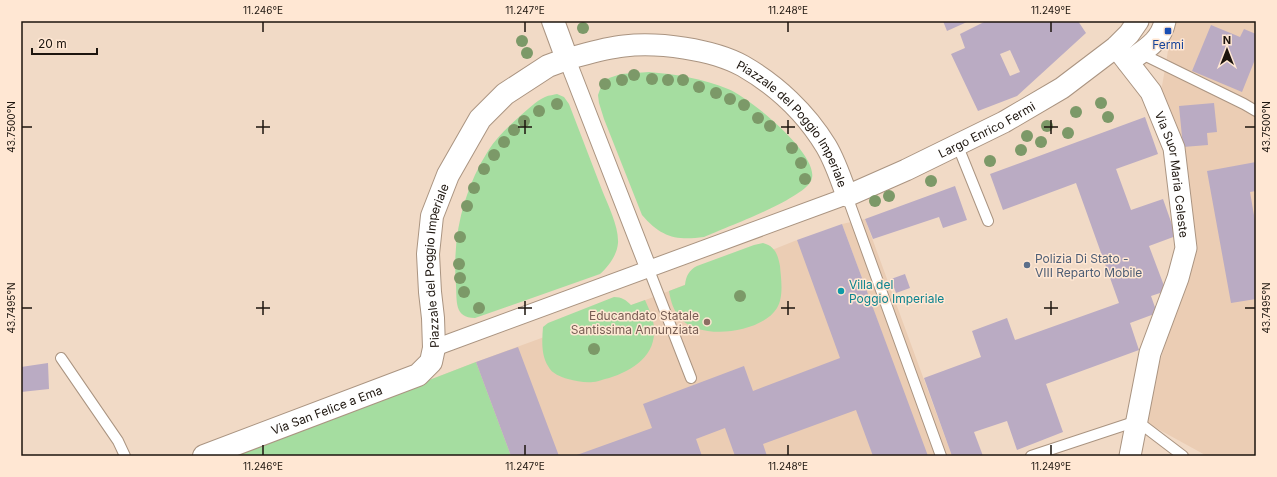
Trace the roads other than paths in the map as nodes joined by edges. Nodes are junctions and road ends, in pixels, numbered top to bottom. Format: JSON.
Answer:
{"nodes":[{"id":1,"x":553,"y":21,"type":"edge"},
{"id":2,"x":1138,"y":21,"type":"edge"},
{"id":3,"x":1165,"y":21,"type":"edge"},
{"id":4,"x":1128,"y":54,"type":"junction"},
{"id":5,"x":567,"y":59,"type":"junction"},
{"id":6,"x":1256,"y":111,"type":"edge"},
{"id":7,"x":957,"y":144,"type":"junction"},
{"id":8,"x":847,"y":196,"type":"junction"},
{"id":9,"x":988,"y":222,"type":"dead end"},
{"id":10,"x":649,"y":270,"type":"junction"},
{"id":11,"x":434,"y":348,"type":"junction"},
{"id":12,"x":61,"y":358,"type":"dead end"},
{"id":13,"x":692,"y":378,"type":"dead end"},
{"id":14,"x":1137,"y":421,"type":"junction"},
{"id":15,"x":124,"y":456,"type":"edge"},
{"id":16,"x":204,"y":456,"type":"edge"},
{"id":17,"x":941,"y":456,"type":"edge"},
{"id":18,"x":1031,"y":456,"type":"edge"},
{"id":19,"x":1130,"y":456,"type":"edge"},
{"id":20,"x":1183,"y":456,"type":"edge"}],
"edges":[{"from":1,"to":5,"type":"street"},
{"from":2,"to":4,"type":"street","name":"Largo Enrico Fermi"},
{"from":3,"to":4,"type":"street","name":"Largo Enrico Fermi"},
{"from":4,"to":6,"type":"lane"},
{"from":4,"to":7,"type":"street","name":"Largo Enrico Fermi"},
{"from":4,"to":14,"type":"street","name":"Via Suor Maria Celeste"},
{"from":5,"to":8,"type":"street","name":"Piazzale del Poggio Imperiale"},
{"from":5,"to":10,"type":"street"},
{"from":5,"to":11,"type":"street","name":"Piazzale del Poggio Imperiale"},
{"from":7,"to":8,"type":"street","name":"Largo Enrico Fermi"},
{"from":7,"to":9,"type":"lane"},
{"from":8,"to":10,"type":"street","name":"Piazzale del Poggio Imperiale"},
{"from":8,"to":17,"type":"lane"},
{"from":10,"to":11,"type":"street","name":"Piazzale del Poggio Imperiale"},
{"from":10,"to":13,"type":"lane"},
{"from":11,"to":16,"type":"street","name":"Via San Felice a Ema"},
{"from":12,"to":15,"type":"lane"},
{"from":14,"to":18,"type":"lane"},
{"from":14,"to":19,"type":"street","name":"Via Suor Maria Celeste"},
{"from":14,"to":20,"type":"lane"}]}
